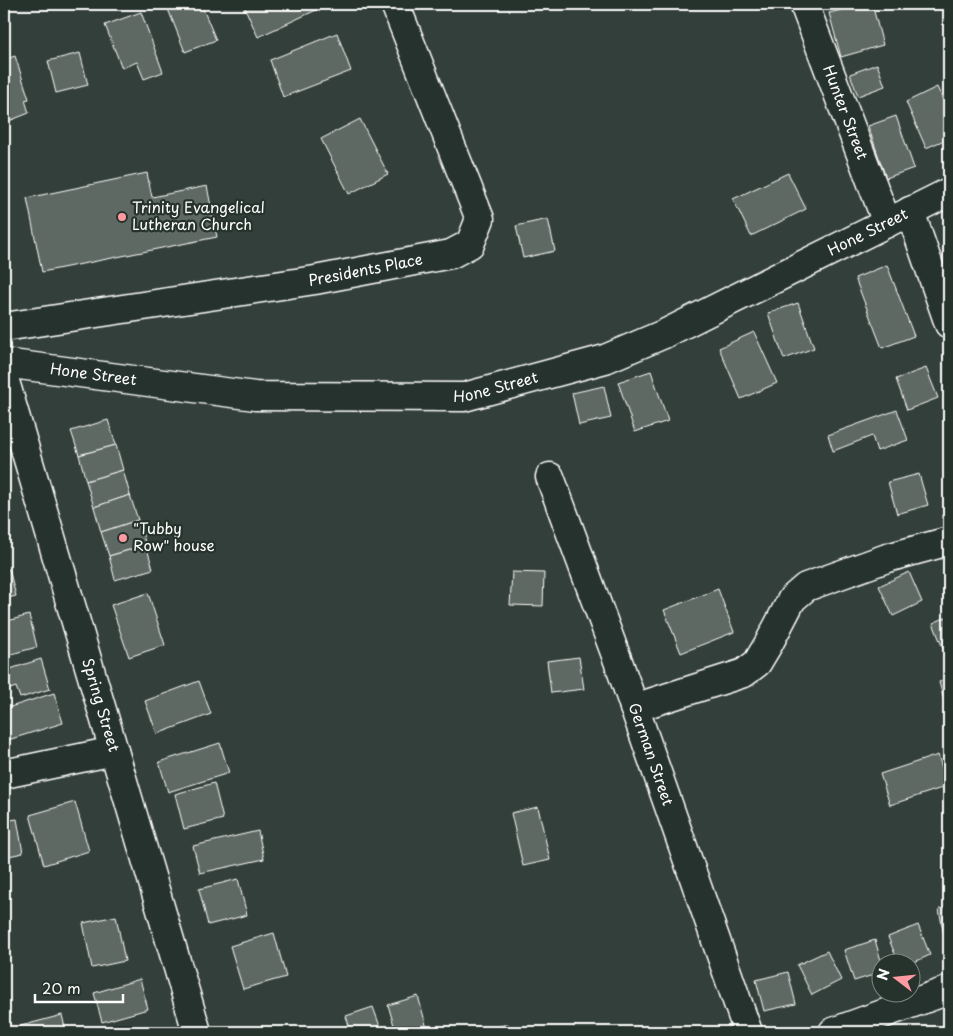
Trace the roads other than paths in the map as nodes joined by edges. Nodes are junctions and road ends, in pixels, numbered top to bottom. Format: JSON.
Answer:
{"nodes":[{"id":1,"x":395,"y":4,"type":"edge"},
{"id":2,"x":804,"y":4,"type":"edge"},
{"id":3,"x":949,"y":192,"type":"edge"},
{"id":4,"x":898,"y":217,"type":"junction"},
{"id":5,"x":949,"y":324,"type":"edge"},
{"id":6,"x":4,"y":328,"type":"edge"},
{"id":7,"x":4,"y":363,"type":"edge"},
{"id":8,"x":4,"y":378,"type":"edge"},
{"id":9,"x":550,"y":477,"type":"dead end"},
{"id":10,"x":949,"y":541,"type":"edge"},
{"id":11,"x":634,"y":708,"type":"junction"},
{"id":12,"x":114,"y":751,"type":"junction"},
{"id":13,"x":4,"y":774,"type":"edge"},
{"id":14,"x":949,"y":990,"type":"edge"},
{"id":15,"x":197,"y":1032,"type":"edge"},
{"id":16,"x":748,"y":1032,"type":"edge"},
{"id":17,"x":833,"y":1032,"type":"edge"}],
"edges":[{"from":1,"to":6,"type":"street","name":"Presidents Place"},
{"from":2,"to":4,"type":"street","name":"Hunter Street"},
{"from":3,"to":4,"type":"street","name":"Hone Street"},
{"from":4,"to":5,"type":"street","name":"Hunter Street"},
{"from":4,"to":7,"type":"street","name":"Hone Street"},
{"from":8,"to":12,"type":"street","name":"Spring Street"},
{"from":9,"to":11,"type":"street","name":"German Street"},
{"from":10,"to":11,"type":"street"},
{"from":11,"to":16,"type":"street","name":"German Street"},
{"from":12,"to":13,"type":"street"},
{"from":12,"to":15,"type":"street","name":"Spring Street"},
{"from":14,"to":17,"type":"street"}]}
